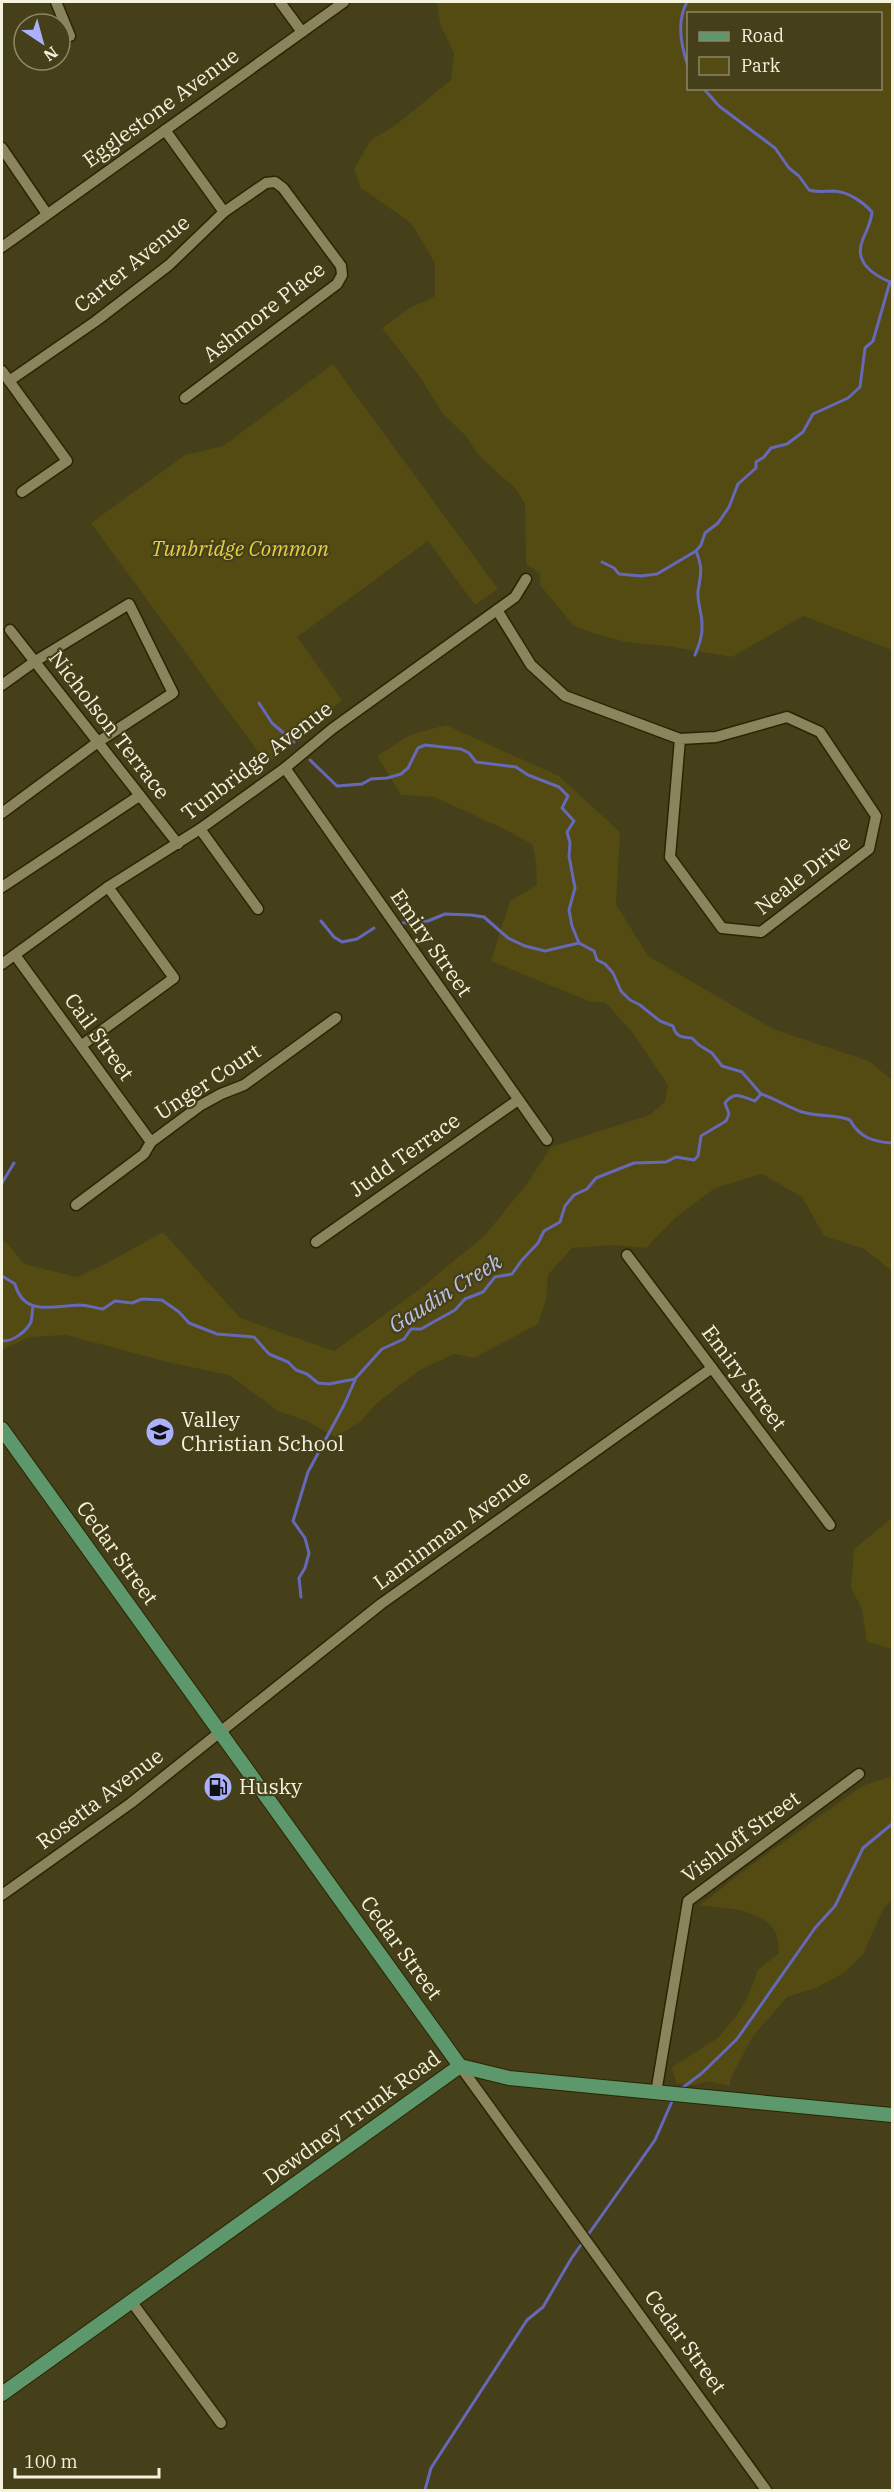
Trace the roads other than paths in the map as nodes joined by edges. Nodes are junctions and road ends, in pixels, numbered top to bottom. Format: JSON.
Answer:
{"nodes":[{"id":1,"x":280,"y":2,"type":"edge"},
{"id":2,"x":344,"y":2,"type":"edge"},
{"id":3,"x":302,"y":32,"type":"junction"},
{"id":4,"x":165,"y":130,"type":"junction"},
{"id":5,"x":2,"y":148,"type":"edge"},
{"id":6,"x":224,"y":212,"type":"junction"},
{"id":7,"x":47,"y":214,"type":"junction"},
{"id":8,"x":2,"y":247,"type":"edge"},
{"id":9,"x":4,"y":375,"type":"edge"},
{"id":10,"x":185,"y":398,"type":"dead end"},
{"id":11,"x":22,"y":492,"type":"dead end"},
{"id":12,"x":526,"y":579,"type":"dead end"},
{"id":13,"x":497,"y":610,"type":"junction"},
{"id":14,"x":10,"y":630,"type":"dead end"},
{"id":15,"x":34,"y":662,"type":"junction"},
{"id":16,"x":2,"y":685,"type":"edge"},
{"id":17,"x":680,"y":740,"type":"junction"},
{"id":18,"x":98,"y":742,"type":"junction"},
{"id":19,"x":285,"y":768,"type":"junction"},
{"id":20,"x":140,"y":796,"type":"junction"},
{"id":21,"x":2,"y":813,"type":"edge"},
{"id":22,"x":200,"y":829,"type":"junction"},
{"id":23,"x":178,"y":844,"type":"junction"},
{"id":24,"x":2,"y":887,"type":"edge"},
{"id":25,"x":108,"y":887,"type":"junction"},
{"id":26,"x":258,"y":909,"type":"dead end"},
{"id":27,"x":15,"y":955,"type":"junction"},
{"id":28,"x":2,"y":964,"type":"edge"},
{"id":29,"x":336,"y":1018,"type":"dead end"},
{"id":30,"x":82,"y":1045,"type":"junction"},
{"id":31,"x":518,"y":1100,"type":"junction"},
{"id":32,"x":547,"y":1140,"type":"dead end"},
{"id":33,"x":151,"y":1142,"type":"junction"},
{"id":34,"x":76,"y":1204,"type":"dead end"},
{"id":35,"x":316,"y":1242,"type":"dead end"},
{"id":36,"x":627,"y":1255,"type":"dead end"},
{"id":37,"x":712,"y":1368,"type":"junction"},
{"id":38,"x":2,"y":1430,"type":"edge"},
{"id":39,"x":830,"y":1525,"type":"dead end"},
{"id":40,"x":220,"y":1732,"type":"junction"},
{"id":41,"x":859,"y":1774,"type":"dead end"},
{"id":42,"x":2,"y":1895,"type":"edge"},
{"id":43,"x":460,"y":2066,"type":"junction"},
{"id":44,"x":656,"y":2093,"type":"junction"},
{"id":45,"x":892,"y":2115,"type":"edge"},
{"id":46,"x":131,"y":2301,"type":"junction"},
{"id":47,"x":2,"y":2394,"type":"edge"},
{"id":48,"x":221,"y":2422,"type":"dead end"},
{"id":49,"x":766,"y":2490,"type":"edge"}],
"edges":[{"from":1,"to":3,"type":"street"},
{"from":2,"to":3,"type":"street","name":"Egglestone Avenue"},
{"from":3,"to":4,"type":"street","name":"Egglestone Avenue"},
{"from":4,"to":6,"type":"street"},
{"from":4,"to":7,"type":"street","name":"Egglestone Avenue"},
{"from":5,"to":7,"type":"street"},
{"from":6,"to":9,"type":"street","name":"Carter Avenue"},
{"from":6,"to":10,"type":"street","name":"Ashmore Place"},
{"from":7,"to":8,"type":"street","name":"Egglestone Avenue"},
{"from":9,"to":11,"type":"street"},
{"from":12,"to":13,"type":"street","name":"Tunbridge Avenue"},
{"from":13,"to":17,"type":"street","name":"Neale Drive"},
{"from":13,"to":19,"type":"street","name":"Tunbridge Avenue"},
{"from":14,"to":15,"type":"street","name":"Nicholson Terrace"},
{"from":15,"to":16,"type":"street"},
{"from":15,"to":18,"type":"street","name":"Nicholson Terrace"},
{"from":15,"to":18,"type":"street"},
{"from":17,"to":17,"type":"street","name":"Neale Drive"},
{"from":18,"to":20,"type":"street","name":"Nicholson Terrace"},
{"from":18,"to":21,"type":"street"},
{"from":19,"to":22,"type":"street","name":"Tunbridge Avenue"},
{"from":19,"to":31,"type":"street","name":"Emiry Street"},
{"from":20,"to":23,"type":"street","name":"Nicholson Terrace"},
{"from":20,"to":24,"type":"street"},
{"from":22,"to":23,"type":"street","name":"Tunbridge Avenue"},
{"from":22,"to":26,"type":"street"},
{"from":23,"to":25,"type":"street","name":"Tunbridge Avenue"},
{"from":25,"to":27,"type":"street","name":"Tunbridge Avenue"},
{"from":25,"to":30,"type":"street"},
{"from":27,"to":28,"type":"street","name":"Tunbridge Avenue"},
{"from":27,"to":30,"type":"street","name":"Cail Street"},
{"from":29,"to":33,"type":"street","name":"Unger Court"},
{"from":30,"to":33,"type":"street","name":"Cail Street"},
{"from":31,"to":32,"type":"street","name":"Emiry Street"},
{"from":31,"to":35,"type":"street","name":"Judd Terrace"},
{"from":33,"to":34,"type":"street","name":"Unger Court"},
{"from":36,"to":37,"type":"street","name":"Emiry Street"},
{"from":37,"to":39,"type":"street","name":"Emiry Street"},
{"from":37,"to":40,"type":"street","name":"Laminman Avenue"},
{"from":38,"to":40,"type":"main road","name":"Cedar Street"},
{"from":40,"to":42,"type":"street","name":"Rosetta Avenue"},
{"from":40,"to":43,"type":"main road","name":"Cedar Street"},
{"from":41,"to":44,"type":"street","name":"Vishloff Street"},
{"from":43,"to":44,"type":"main road","name":"Dewdney Trunk Road"},
{"from":43,"to":46,"type":"main road","name":"Dewdney Trunk Road"},
{"from":43,"to":49,"type":"street","name":"Cedar Street"},
{"from":44,"to":45,"type":"main road","name":"Dewdney Trunk Road"},
{"from":46,"to":47,"type":"main road","name":"Dewdney Trunk Road"},
{"from":46,"to":48,"type":"street"}]}
